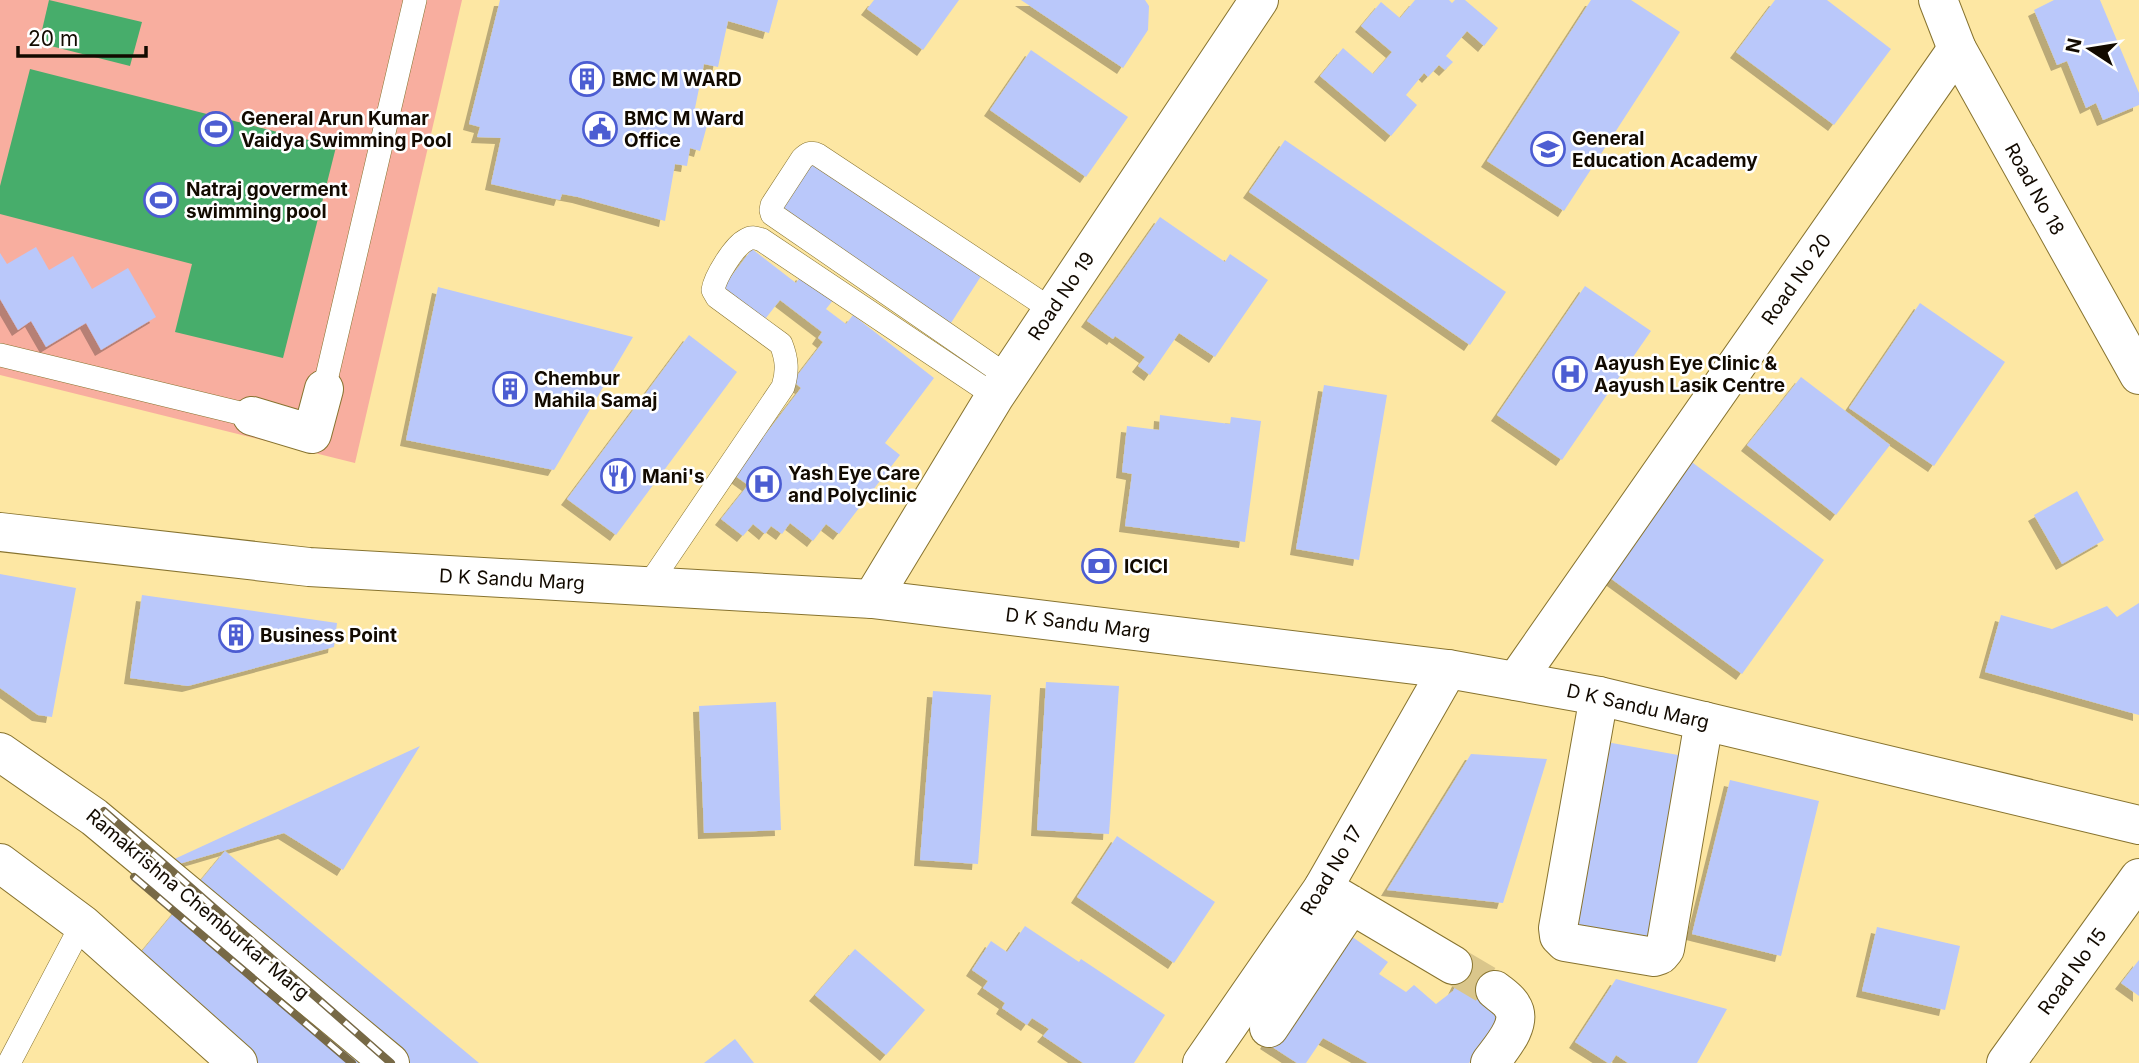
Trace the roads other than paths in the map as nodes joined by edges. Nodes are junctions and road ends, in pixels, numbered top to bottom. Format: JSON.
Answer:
{"nodes":[{"id":1,"x":415,"y":0,"type":"edge"},
{"id":2,"x":1938,"y":0,"type":"edge"},
{"id":3,"x":1255,"y":2,"type":"edge"},
{"id":4,"x":1957,"y":49,"type":"junction"},
{"id":5,"x":1052,"y":310,"type":"junction"},
{"id":6,"x":0,"y":355,"type":"edge"},
{"id":7,"x":2139,"y":375,"type":"edge"},
{"id":8,"x":1001,"y":386,"type":"junction"},
{"id":9,"x":324,"y":389,"type":"joint"},
{"id":10,"x":252,"y":416,"type":"joint"},
{"id":11,"x":0,"y":532,"type":"edge"},
{"id":12,"x":648,"y":586,"type":"junction"},
{"id":13,"x":872,"y":599,"type":"junction"},
{"id":14,"x":1448,"y":669,"type":"junction"},
{"id":15,"x":1516,"y":681,"type":"junction"},
{"id":16,"x":1599,"y":696,"type":"junction"},
{"id":17,"x":1704,"y":721,"type":"junction"},
{"id":18,"x":0,"y":752,"type":"edge"},
{"id":19,"x":2139,"y":825,"type":"edge"},
{"id":20,"x":0,"y":863,"type":"edge"},
{"id":21,"x":2139,"y":878,"type":"edge"},
{"id":22,"x":1337,"y":896,"type":"junction"},
{"id":23,"x":82,"y":924,"type":"junction"},
{"id":24,"x":1293,"y":961,"type":"junction"},
{"id":25,"x":1453,"y":965,"type":"tunnel mouth"},
{"id":26,"x":1495,"y":990,"type":"tunnel mouth"},
{"id":27,"x":1269,"y":1028,"type":"dead end"},
{"id":28,"x":9,"y":1063,"type":"edge"},
{"id":29,"x":238,"y":1063,"type":"edge"},
{"id":30,"x":390,"y":1063,"type":"edge"},
{"id":31,"x":1202,"y":1063,"type":"edge"},
{"id":32,"x":1490,"y":1063,"type":"edge"},
{"id":33,"x":2006,"y":1063,"type":"edge"}],
"edges":[{"from":1,"to":9,"type":"lane"},
{"from":2,"to":4,"type":"street","name":"Road No 18"},
{"from":3,"to":5,"type":"street","name":"Road No 19"},
{"from":4,"to":7,"type":"street","name":"Road No 18"},
{"from":4,"to":15,"type":"street","name":"Road No 20"},
{"from":5,"to":8,"type":"street","name":"Road No 19"},
{"from":5,"to":8,"type":"lane"},
{"from":6,"to":10,"type":"lane"},
{"from":8,"to":12,"type":"lane"},
{"from":8,"to":13,"type":"street","name":"Road No 19"},
{"from":9,"to":10,"type":"street"},
{"from":11,"to":12,"type":"street","name":"D K Sandu Marg"},
{"from":12,"to":13,"type":"street","name":"D K Sandu Marg"},
{"from":13,"to":14,"type":"street","name":"D K Sandu Marg"},
{"from":14,"to":15,"type":"street","name":"D K Sandu Marg"},
{"from":14,"to":22,"type":"street","name":"Road No 17"},
{"from":15,"to":16,"type":"street","name":"D K Sandu Marg"},
{"from":16,"to":17,"type":"street","name":"D K Sandu Marg"},
{"from":16,"to":17,"type":"street"},
{"from":17,"to":19,"type":"street","name":"D K Sandu Marg"},
{"from":18,"to":30,"type":"street","name":"Ramakrishna Chemburkar Marg"},
{"from":20,"to":23,"type":"street"},
{"from":21,"to":33,"type":"street","name":"Road No 15"},
{"from":22,"to":24,"type":"street","name":"Road No 17"},
{"from":22,"to":25,"type":"street"},
{"from":23,"to":28,"type":"lane"},
{"from":23,"to":29,"type":"street"},
{"from":24,"to":27,"type":"street"},
{"from":24,"to":31,"type":"street","name":"Road No 17"},
{"from":26,"to":32,"type":"street"}]}
